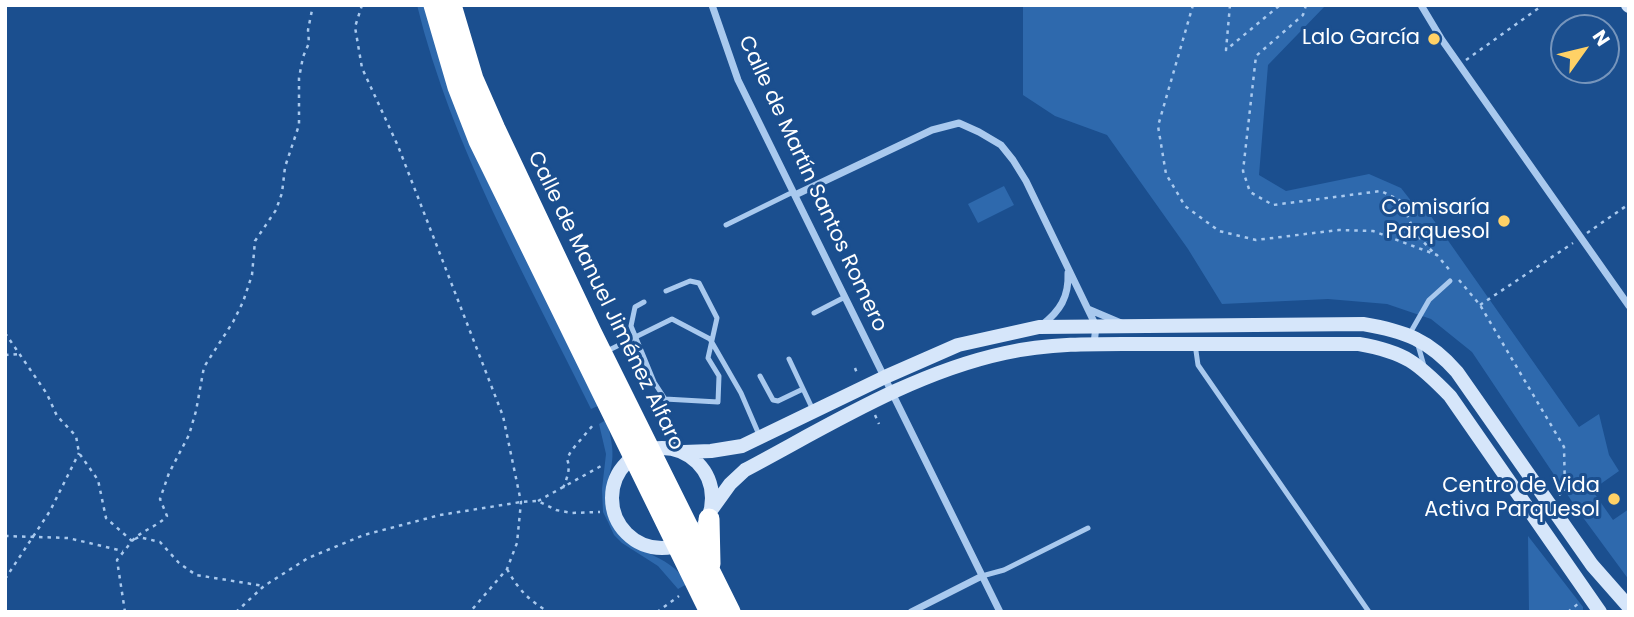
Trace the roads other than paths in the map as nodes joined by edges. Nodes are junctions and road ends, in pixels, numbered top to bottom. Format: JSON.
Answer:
{"nodes":[{"id":1,"x":434,"y":5,"type":"edge"},
{"id":2,"x":452,"y":5,"type":"edge"},
{"id":3,"x":712,"y":5,"type":"edge"},
{"id":4,"x":1421,"y":5,"type":"edge"},
{"id":5,"x":794,"y":194,"type":"junction"},
{"id":6,"x":726,"y":225,"type":"dead end"},
{"id":7,"x":1067,"y":269,"type":"junction"},
{"id":8,"x":1450,"y":281,"type":"dead end"},
{"id":9,"x":666,"y":291,"type":"dead end"},
{"id":10,"x":845,"y":297,"type":"junction"},
{"id":11,"x":644,"y":302,"type":"dead end"},
{"id":12,"x":1629,"y":306,"type":"edge"},
{"id":13,"x":1088,"y":309,"type":"junction"},
{"id":14,"x":814,"y":313,"type":"dead end"},
{"id":15,"x":1096,"y":326,"type":"junction"},
{"id":16,"x":1128,"y":326,"type":"junction"},
{"id":17,"x":1039,"y":327,"type":"junction"},
{"id":18,"x":1407,"y":334,"type":"junction"},
{"id":19,"x":635,"y":337,"type":"junction"},
{"id":20,"x":710,"y":339,"type":"junction"},
{"id":21,"x":1195,"y":344,"type":"junction"},
{"id":22,"x":1094,"y":345,"type":"junction"},
{"id":23,"x":1375,"y":346,"type":"junction"},
{"id":24,"x":602,"y":354,"type":"junction"},
{"id":25,"x":789,"y":359,"type":"dead end"},
{"id":26,"x":1426,"y":370,"type":"junction"},
{"id":27,"x":760,"y":376,"type":"dead end"},
{"id":28,"x":885,"y":377,"type":"junction"},
{"id":29,"x":803,"y":389,"type":"junction"},
{"id":30,"x":892,"y":393,"type":"junction"},
{"id":31,"x":814,"y":412,"type":"junction"},
{"id":32,"x":760,"y":438,"type":"junction"},
{"id":33,"x":642,"y":452,"type":"junction"},
{"id":34,"x":684,"y":452,"type":"junction"},
{"id":35,"x":710,"y":514,"type":"junction"},
{"id":36,"x":1088,"y":528,"type":"dead end"},
{"id":37,"x":686,"y":542,"type":"junction"},
{"id":38,"x":711,"y":573,"type":"junction"},
{"id":39,"x":982,"y":576,"type":"junction"},
{"id":40,"x":1629,"y":607,"type":"edge"},
{"id":41,"x":710,"y":612,"type":"edge"},
{"id":42,"x":730,"y":612,"type":"edge"},
{"id":43,"x":911,"y":612,"type":"edge"},
{"id":44,"x":1000,"y":612,"type":"edge"},
{"id":45,"x":1369,"y":612,"type":"edge"},
{"id":46,"x":1600,"y":612,"type":"edge"}],
"edges":[{"from":1,"to":33,"type":"highway","name":"Calle de Manuel Jiménez Alfaro"},
{"from":2,"to":24,"type":"highway","name":"Calle de Manuel Jiménez Alfaro"},
{"from":3,"to":5,"type":"street","name":"Calle de Martín Santos Romero"},
{"from":4,"to":12,"type":"street"},
{"from":5,"to":6,"type":"lane"},
{"from":5,"to":7,"type":"street"},
{"from":5,"to":10,"type":"street","name":"Calle de Martín Santos Romero"},
{"from":7,"to":13,"type":"street"},
{"from":7,"to":17,"type":"street"},
{"from":8,"to":18,"type":"lane"},
{"from":9,"to":20,"type":"lane"},
{"from":10,"to":14,"type":"lane"},
{"from":10,"to":28,"type":"street","name":"Calle de Martín Santos Romero"},
{"from":11,"to":19,"type":"lane"},
{"from":13,"to":15,"type":"street"},
{"from":13,"to":16,"type":"street"},
{"from":15,"to":16,"type":"street"},
{"from":15,"to":17,"type":"street"},
{"from":15,"to":22,"type":"street"},
{"from":16,"to":18,"type":"street"},
{"from":17,"to":28,"type":"street"},
{"from":18,"to":23,"type":"lane"},
{"from":18,"to":26,"type":"lane"},
{"from":18,"to":40,"type":"street"},
{"from":19,"to":20,"type":"lane"},
{"from":19,"to":20,"type":"lane"},
{"from":19,"to":24,"type":"lane"},
{"from":20,"to":32,"type":"lane"},
{"from":21,"to":22,"type":"street"},
{"from":21,"to":23,"type":"street"},
{"from":21,"to":45,"type":"lane"},
{"from":22,"to":30,"type":"street"},
{"from":23,"to":26,"type":"street"},
{"from":24,"to":33,"type":"highway","name":"Calle de Manuel Jiménez Alfaro"},
{"from":25,"to":29,"type":"lane"},
{"from":26,"to":46,"type":"street"},
{"from":27,"to":29,"type":"lane"},
{"from":28,"to":30,"type":"street","name":"Calle de Martín Santos Romero"},
{"from":28,"to":31,"type":"street"},
{"from":29,"to":31,"type":"lane"},
{"from":30,"to":35,"type":"street"},
{"from":30,"to":39,"type":"street","name":"Calle de Martín Santos Romero"},
{"from":31,"to":32,"type":"street"},
{"from":32,"to":34,"type":"street"},
{"from":33,"to":34,"type":"street"},
{"from":33,"to":37,"type":"highway","name":"Calle de Manuel Jiménez Alfaro"},
{"from":33,"to":37,"type":"street"},
{"from":34,"to":35,"type":"street"},
{"from":35,"to":37,"type":"street"},
{"from":35,"to":38,"type":"highway"},
{"from":36,"to":39,"type":"lane"},
{"from":37,"to":38,"type":"highway","name":"Calle de Manuel Jiménez Alfaro"},
{"from":37,"to":41,"type":"highway","name":"Calle de Manuel Jiménez Alfaro"},
{"from":38,"to":42,"type":"highway","name":"Calle de Manuel Jiménez Alfaro"},
{"from":39,"to":43,"type":"street"},
{"from":39,"to":44,"type":"street","name":"Calle de Martín Santos Romero"}]}
